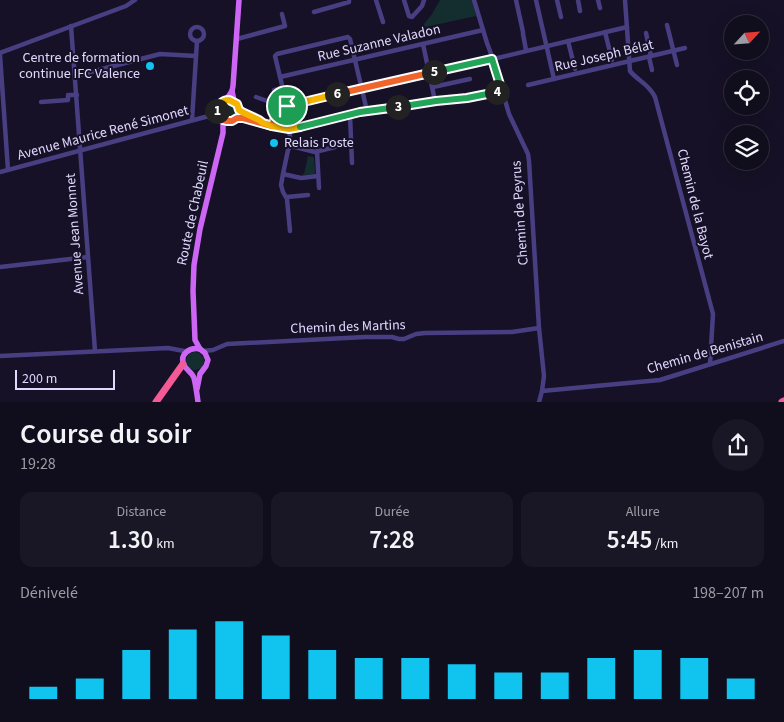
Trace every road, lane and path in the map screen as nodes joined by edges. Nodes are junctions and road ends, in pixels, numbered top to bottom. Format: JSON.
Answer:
{"nodes":[{"id":1,"x":135,"y":0,"type":"edge"},
{"id":2,"x":240,"y":0,"type":"edge"},
{"id":3,"x":349,"y":0,"type":"edge"},
{"id":4,"x":376,"y":0,"type":"edge"},
{"id":5,"x":404,"y":0,"type":"edge"},
{"id":6,"x":424,"y":0,"type":"edge"},
{"id":7,"x":474,"y":0,"type":"edge"},
{"id":8,"x":516,"y":0,"type":"edge"},
{"id":9,"x":536,"y":0,"type":"edge"},
{"id":10,"x":557,"y":0,"type":"edge"},
{"id":11,"x":578,"y":0,"type":"edge"},
{"id":12,"x":598,"y":0,"type":"edge"},
{"id":13,"x":625,"y":0,"type":"edge"},
{"id":14,"x":600,"y":8,"type":"dead end"},
{"id":15,"x":580,"y":11,"type":"dead end"},
{"id":16,"x":314,"y":12,"type":"dead end"},
{"id":17,"x":282,"y":14,"type":"dead end"},
{"id":18,"x":561,"y":17,"type":"dead end"},
{"id":19,"x":383,"y":22,"type":"dead end"},
{"id":20,"x":667,"y":25,"type":"dead end"},
{"id":21,"x":71,"y":26,"type":"junction"},
{"id":22,"x":627,"y":27,"type":"junction"},
{"id":23,"x":482,"y":30,"type":"junction"},
{"id":24,"x":605,"y":32,"type":"junction"},
{"id":25,"x":646,"y":33,"type":"dead end"},
{"id":26,"x":236,"y":39,"type":"junction"},
{"id":27,"x":197,"y":41,"type":"dead end"},
{"id":28,"x":568,"y":41,"type":"junction"},
{"id":29,"x":423,"y":44,"type":"junction"},
{"id":30,"x":546,"y":46,"type":"junction"},
{"id":31,"x":684,"y":48,"type":"dead end"},
{"id":32,"x":526,"y":50,"type":"junction"},
{"id":33,"x":673,"y":51,"type":"junction"},
{"id":34,"x":0,"y":54,"type":"edge"},
{"id":35,"x":196,"y":56,"type":"junction"},
{"id":36,"x":650,"y":56,"type":"junction"},
{"id":37,"x":492,"y":59,"type":"junction"},
{"id":38,"x":355,"y":60,"type":"junction"},
{"id":39,"x":612,"y":60,"type":"dead end"},
{"id":40,"x":629,"y":61,"type":"junction"},
{"id":41,"x":677,"y":65,"type":"dead end"},
{"id":42,"x":575,"y":69,"type":"dead end"},
{"id":43,"x":652,"y":70,"type":"dead end"},
{"id":44,"x":430,"y":73,"type":"junction"},
{"id":45,"x":75,"y":76,"type":"junction"},
{"id":46,"x":280,"y":77,"type":"junction"},
{"id":47,"x":554,"y":78,"type":"junction"},
{"id":48,"x":470,"y":79,"type":"dead end"},
{"id":49,"x":528,"y":85,"type":"dead end"},
{"id":50,"x":433,"y":87,"type":"junction"},
{"id":51,"x":283,"y":88,"type":"junction"},
{"id":52,"x":361,"y":88,"type":"junction"},
{"id":53,"x":232,"y":90,"type":"junction"},
{"id":54,"x":502,"y":91,"type":"junction"},
{"id":55,"x":77,"y":95,"type":"junction"},
{"id":56,"x":256,"y":97,"type":"dead end"},
{"id":57,"x":226,"y":100,"type":"junction"},
{"id":58,"x":436,"y":101,"type":"junction"},
{"id":59,"x":41,"y":102,"type":"dead end"},
{"id":60,"x":235,"y":102,"type":"junction"},
{"id":61,"x":287,"y":106,"type":"junction"},
{"id":62,"x":239,"y":110,"type":"junction"},
{"id":63,"x":367,"y":111,"type":"junction"},
{"id":64,"x":350,"y":115,"type":"junction"},
{"id":65,"x":222,"y":117,"type":"junction"},
{"id":66,"x":237,"y":118,"type":"junction"},
{"id":67,"x":192,"y":120,"type":"junction"},
{"id":68,"x":263,"y":123,"type":"junction"},
{"id":69,"x":272,"y":126,"type":"junction"},
{"id":70,"x":289,"y":129,"type":"junction"},
{"id":71,"x":291,"y":146,"type":"junction"},
{"id":72,"x":335,"y":147,"type":"dead end"},
{"id":73,"x":81,"y":150,"type":"junction"},
{"id":74,"x":317,"y":151,"type":"junction"},
{"id":75,"x":352,"y":163,"type":"dead end"},
{"id":76,"x":8,"y":170,"type":"junction"},
{"id":77,"x":0,"y":172,"type":"edge"},
{"id":78,"x":283,"y":174,"type":"junction"},
{"id":79,"x":318,"y":176,"type":"junction"},
{"id":80,"x":319,"y":188,"type":"dead end"},
{"id":81,"x":308,"y":195,"type":"dead end"},
{"id":82,"x":287,"y":197,"type":"junction"},
{"id":83,"x":290,"y":231,"type":"dead end"},
{"id":84,"x":88,"y":257,"type":"junction"},
{"id":85,"x":0,"y":267,"type":"edge"},
{"id":86,"x":194,"y":328,"type":"junction"},
{"id":87,"x":538,"y":328,"type":"junction"},
{"id":88,"x":784,"y":341,"type":"edge"},
{"id":89,"x":218,"y":347,"type":"junction"},
{"id":90,"x":171,"y":348,"type":"junction"},
{"id":91,"x":189,"y":350,"type":"junction"},
{"id":92,"x":201,"y":350,"type":"junction"},
{"id":93,"x":95,"y":351,"type":"junction"},
{"id":94,"x":0,"y":356,"type":"edge"},
{"id":95,"x":208,"y":360,"type":"junction"},
{"id":96,"x":710,"y":364,"type":"junction"},
{"id":97,"x":186,"y":367,"type":"junction"},
{"id":98,"x":202,"y":371,"type":"junction"},
{"id":99,"x":197,"y":389,"type":"junction"},
{"id":100,"x":542,"y":392,"type":"junction"},
{"id":101,"x":157,"y":402,"type":"edge"},
{"id":102,"x":198,"y":402,"type":"edge"},
{"id":103,"x":539,"y":402,"type":"edge"}],
"edges":[{"from":1,"to":21,"type":"street"},
{"from":2,"to":26,"type":"main road"},
{"from":3,"to":16,"type":"street"},
{"from":4,"to":19,"type":"street"},
{"from":5,"to":6,"type":"street"},
{"from":7,"to":23,"type":"street","name":"Chemin de Peyrus"},
{"from":8,"to":32,"type":"street"},
{"from":9,"to":30,"type":"street"},
{"from":10,"to":18,"type":"street"},
{"from":11,"to":15,"type":"street"},
{"from":12,"to":14,"type":"street"},
{"from":13,"to":22,"type":"street"},
{"from":17,"to":26,"type":"street"},
{"from":20,"to":33,"type":"street"},
{"from":21,"to":34,"type":"street"},
{"from":21,"to":45,"type":"street","name":"Avenue Jean Monnet"},
{"from":22,"to":24,"type":"street"},
{"from":22,"to":40,"type":"street"},
{"from":23,"to":29,"type":"street","name":"Rue Suzanne Valadon"},
{"from":23,"to":37,"type":"street","name":"Chemin de Peyrus"},
{"from":24,"to":28,"type":"street"},
{"from":24,"to":39,"type":"street"},
{"from":25,"to":36,"type":"street"},
{"from":26,"to":53,"type":"main road"},
{"from":27,"to":35,"type":"street"},
{"from":28,"to":30,"type":"street"},
{"from":28,"to":42,"type":"street"},
{"from":29,"to":38,"type":"street","name":"Rue Suzanne Valadon"},
{"from":29,"to":44,"type":"street"},
{"from":30,"to":32,"type":"street"},
{"from":30,"to":47,"type":"street"},
{"from":31,"to":33,"type":"street","name":"Rue Joseph Bélat"},
{"from":32,"to":37,"type":"street"},
{"from":33,"to":36,"type":"street","name":"Rue Joseph Bélat"},
{"from":33,"to":41,"type":"street"},
{"from":34,"to":76,"type":"street"},
{"from":35,"to":45,"type":"street"},
{"from":35,"to":67,"type":"street"},
{"from":36,"to":40,"type":"street","name":"Rue Joseph Bélat"},
{"from":36,"to":43,"type":"street"},
{"from":37,"to":44,"type":"street"},
{"from":37,"to":54,"type":"street","name":"Chemin de Peyrus"},
{"from":38,"to":46,"type":"street","name":"Rue Suzanne Valadon"},
{"from":38,"to":46,"type":"street"},
{"from":38,"to":52,"type":"street"},
{"from":40,"to":47,"type":"street","name":"Rue Joseph Bélat"},
{"from":40,"to":96,"type":"street","name":"Chemin de la Bayot"},
{"from":44,"to":50,"type":"street"},
{"from":44,"to":52,"type":"street"},
{"from":45,"to":55,"type":"street","name":"Avenue Jean Monnet"},
{"from":46,"to":51,"type":"street"},
{"from":47,"to":49,"type":"street","name":"Rue Joseph Bélat"},
{"from":48,"to":50,"type":"street"},
{"from":50,"to":58,"type":"street"},
{"from":51,"to":56,"type":"street"},
{"from":51,"to":61,"type":"street"},
{"from":52,"to":61,"type":"street"},
{"from":52,"to":63,"type":"street"},
{"from":53,"to":57,"type":"main road"},
{"from":53,"to":60,"type":"main road"},
{"from":54,"to":58,"type":"street"},
{"from":54,"to":87,"type":"street","name":"Chemin de Peyrus"},
{"from":55,"to":59,"type":"street"},
{"from":55,"to":73,"type":"street","name":"Avenue Jean Monnet"},
{"from":57,"to":60,"type":"main road"},
{"from":57,"to":65,"type":"main road"},
{"from":58,"to":63,"type":"street"},
{"from":60,"to":62,"type":"main road"},
{"from":61,"to":69,"type":"street"},
{"from":62,"to":66,"type":"main road"},
{"from":62,"to":68,"type":"street"},
{"from":63,"to":64,"type":"street"},
{"from":64,"to":70,"type":"street"},
{"from":64,"to":75,"type":"street"},
{"from":65,"to":66,"type":"main road"},
{"from":65,"to":67,"type":"street","name":"Avenue Maurice René Simonet"},
{"from":65,"to":86,"type":"main road","name":"Route de Chabeuil"},
{"from":66,"to":68,"type":"street"},
{"from":67,"to":73,"type":"street","name":"Avenue Maurice René Simonet"},
{"from":68,"to":69,"type":"street"},
{"from":69,"to":70,"type":"street"},
{"from":70,"to":71,"type":"street"},
{"from":71,"to":74,"type":"street"},
{"from":71,"to":78,"type":"street"},
{"from":72,"to":74,"type":"street"},
{"from":73,"to":76,"type":"street","name":"Avenue Maurice René Simonet"},
{"from":73,"to":84,"type":"street","name":"Avenue Jean Monnet"},
{"from":74,"to":79,"type":"street"},
{"from":76,"to":77,"type":"street","name":"Avenue Maurice René Simonet"},
{"from":78,"to":79,"type":"street"},
{"from":78,"to":82,"type":"street"},
{"from":79,"to":80,"type":"street"},
{"from":81,"to":82,"type":"street"},
{"from":82,"to":83,"type":"street"},
{"from":84,"to":85,"type":"street"},
{"from":84,"to":93,"type":"street","name":"Avenue Jean Monnet"},
{"from":86,"to":91,"type":"main road"},
{"from":86,"to":92,"type":"main road"},
{"from":87,"to":89,"type":"street","name":"Chemin des Martins"},
{"from":87,"to":100,"type":"street","name":"Chemin de Peyrus"},
{"from":88,"to":96,"type":"street","name":"Chemin de Benistain"},
{"from":89,"to":92,"type":"street","name":"Chemin des Martins"},
{"from":89,"to":95,"type":"street"},
{"from":90,"to":91,"type":"street"},
{"from":90,"to":93,"type":"street"},
{"from":90,"to":97,"type":"street"},
{"from":91,"to":92,"type":"main road"},
{"from":91,"to":97,"type":"main road"},
{"from":92,"to":95,"type":"main road"},
{"from":93,"to":94,"type":"street"},
{"from":95,"to":98,"type":"main road"},
{"from":96,"to":100,"type":"street","name":"Chemin de Benistain"},
{"from":97,"to":98,"type":"main road"},
{"from":97,"to":99,"type":"main road"},
{"from":97,"to":101,"type":"highway"},
{"from":98,"to":99,"type":"main road"},
{"from":99,"to":102,"type":"main road"},
{"from":100,"to":103,"type":"street","name":"Chemin de Peyrus"}]}
